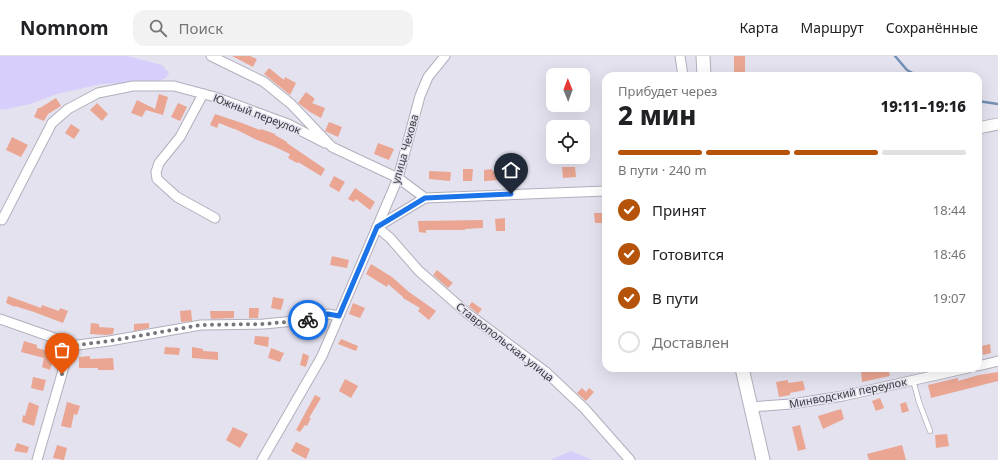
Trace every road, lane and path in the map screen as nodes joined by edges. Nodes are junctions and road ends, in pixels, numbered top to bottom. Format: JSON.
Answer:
{"nodes":[{"id":1,"x":211,"y":56,"type":"edge"},
{"id":2,"x":445,"y":56,"type":"edge"},
{"id":3,"x":680,"y":56,"type":"edge"},
{"id":4,"x":703,"y":56,"type":"edge"},
{"id":5,"x":682,"y":72,"type":"edge"},
{"id":6,"x":704,"y":72,"type":"edge"},
{"id":7,"x":203,"y":94,"type":"junction"},
{"id":8,"x":998,"y":124,"type":"edge"},
{"id":9,"x":982,"y":127,"type":"edge"},
{"id":10,"x":332,"y":147,"type":"junction"},
{"id":11,"x":398,"y":178,"type":"junction"},
{"id":12,"x":602,"y":191,"type":"edge"},
{"id":13,"x":425,"y":198,"type":"junction"},
{"id":14,"x":215,"y":218,"type":"dead end"},
{"id":15,"x":2,"y":220,"type":"dead end"},
{"id":16,"x":377,"y":227,"type":"junction"},
{"id":17,"x":339,"y":316,"type":"junction"},
{"id":18,"x":0,"y":319,"type":"edge"},
{"id":19,"x":70,"y":346,"type":"junction"},
{"id":20,"x":998,"y":361,"type":"edge"},
{"id":21,"x":982,"y":365,"type":"edge"},
{"id":22,"x":743,"y":372,"type":"edge"},
{"id":23,"x":950,"y":372,"type":"edge"},
{"id":24,"x":913,"y":380,"type":"junction"},
{"id":25,"x":750,"y":407,"type":"junction"},
{"id":26,"x":930,"y":431,"type":"dead end"},
{"id":27,"x":37,"y":460,"type":"edge"},
{"id":28,"x":262,"y":460,"type":"edge"},
{"id":29,"x":630,"y":460,"type":"edge"},
{"id":30,"x":764,"y":460,"type":"edge"}],
"edges":[{"from":1,"to":10,"type":"street"},
{"from":2,"to":11,"type":"street","name":"улица Чехова"},
{"from":3,"to":5,"type":"street"},
{"from":4,"to":6,"type":"main road"},
{"from":7,"to":10,"type":"street","name":"Южный переулок"},
{"from":7,"to":14,"type":"street","name":"Южный переулок"},
{"from":7,"to":15,"type":"street","name":"Южный переулок"},
{"from":8,"to":9,"type":"street"},
{"from":10,"to":11,"type":"street","name":"Южный переулок"},
{"from":11,"to":13,"type":"street","name":"Южный переулок"},
{"from":11,"to":16,"type":"street","name":"улица Чехова"},
{"from":12,"to":13,"type":"street"},
{"from":13,"to":16,"type":"street"},
{"from":16,"to":17,"type":"street","name":"улица Чехова"},
{"from":16,"to":29,"type":"street","name":"Ставропольская улица"},
{"from":17,"to":19,"type":"street"},
{"from":17,"to":28,"type":"street","name":"улица Чехова"},
{"from":18,"to":19,"type":"street"},
{"from":19,"to":27,"type":"street"},
{"from":20,"to":21,"type":"street"},
{"from":22,"to":25,"type":"main road"},
{"from":23,"to":24,"type":"street","name":"Минводский переулок"},
{"from":24,"to":25,"type":"street","name":"Минводский переулок"},
{"from":24,"to":26,"type":"lane"},
{"from":25,"to":30,"type":"main road"}]}
